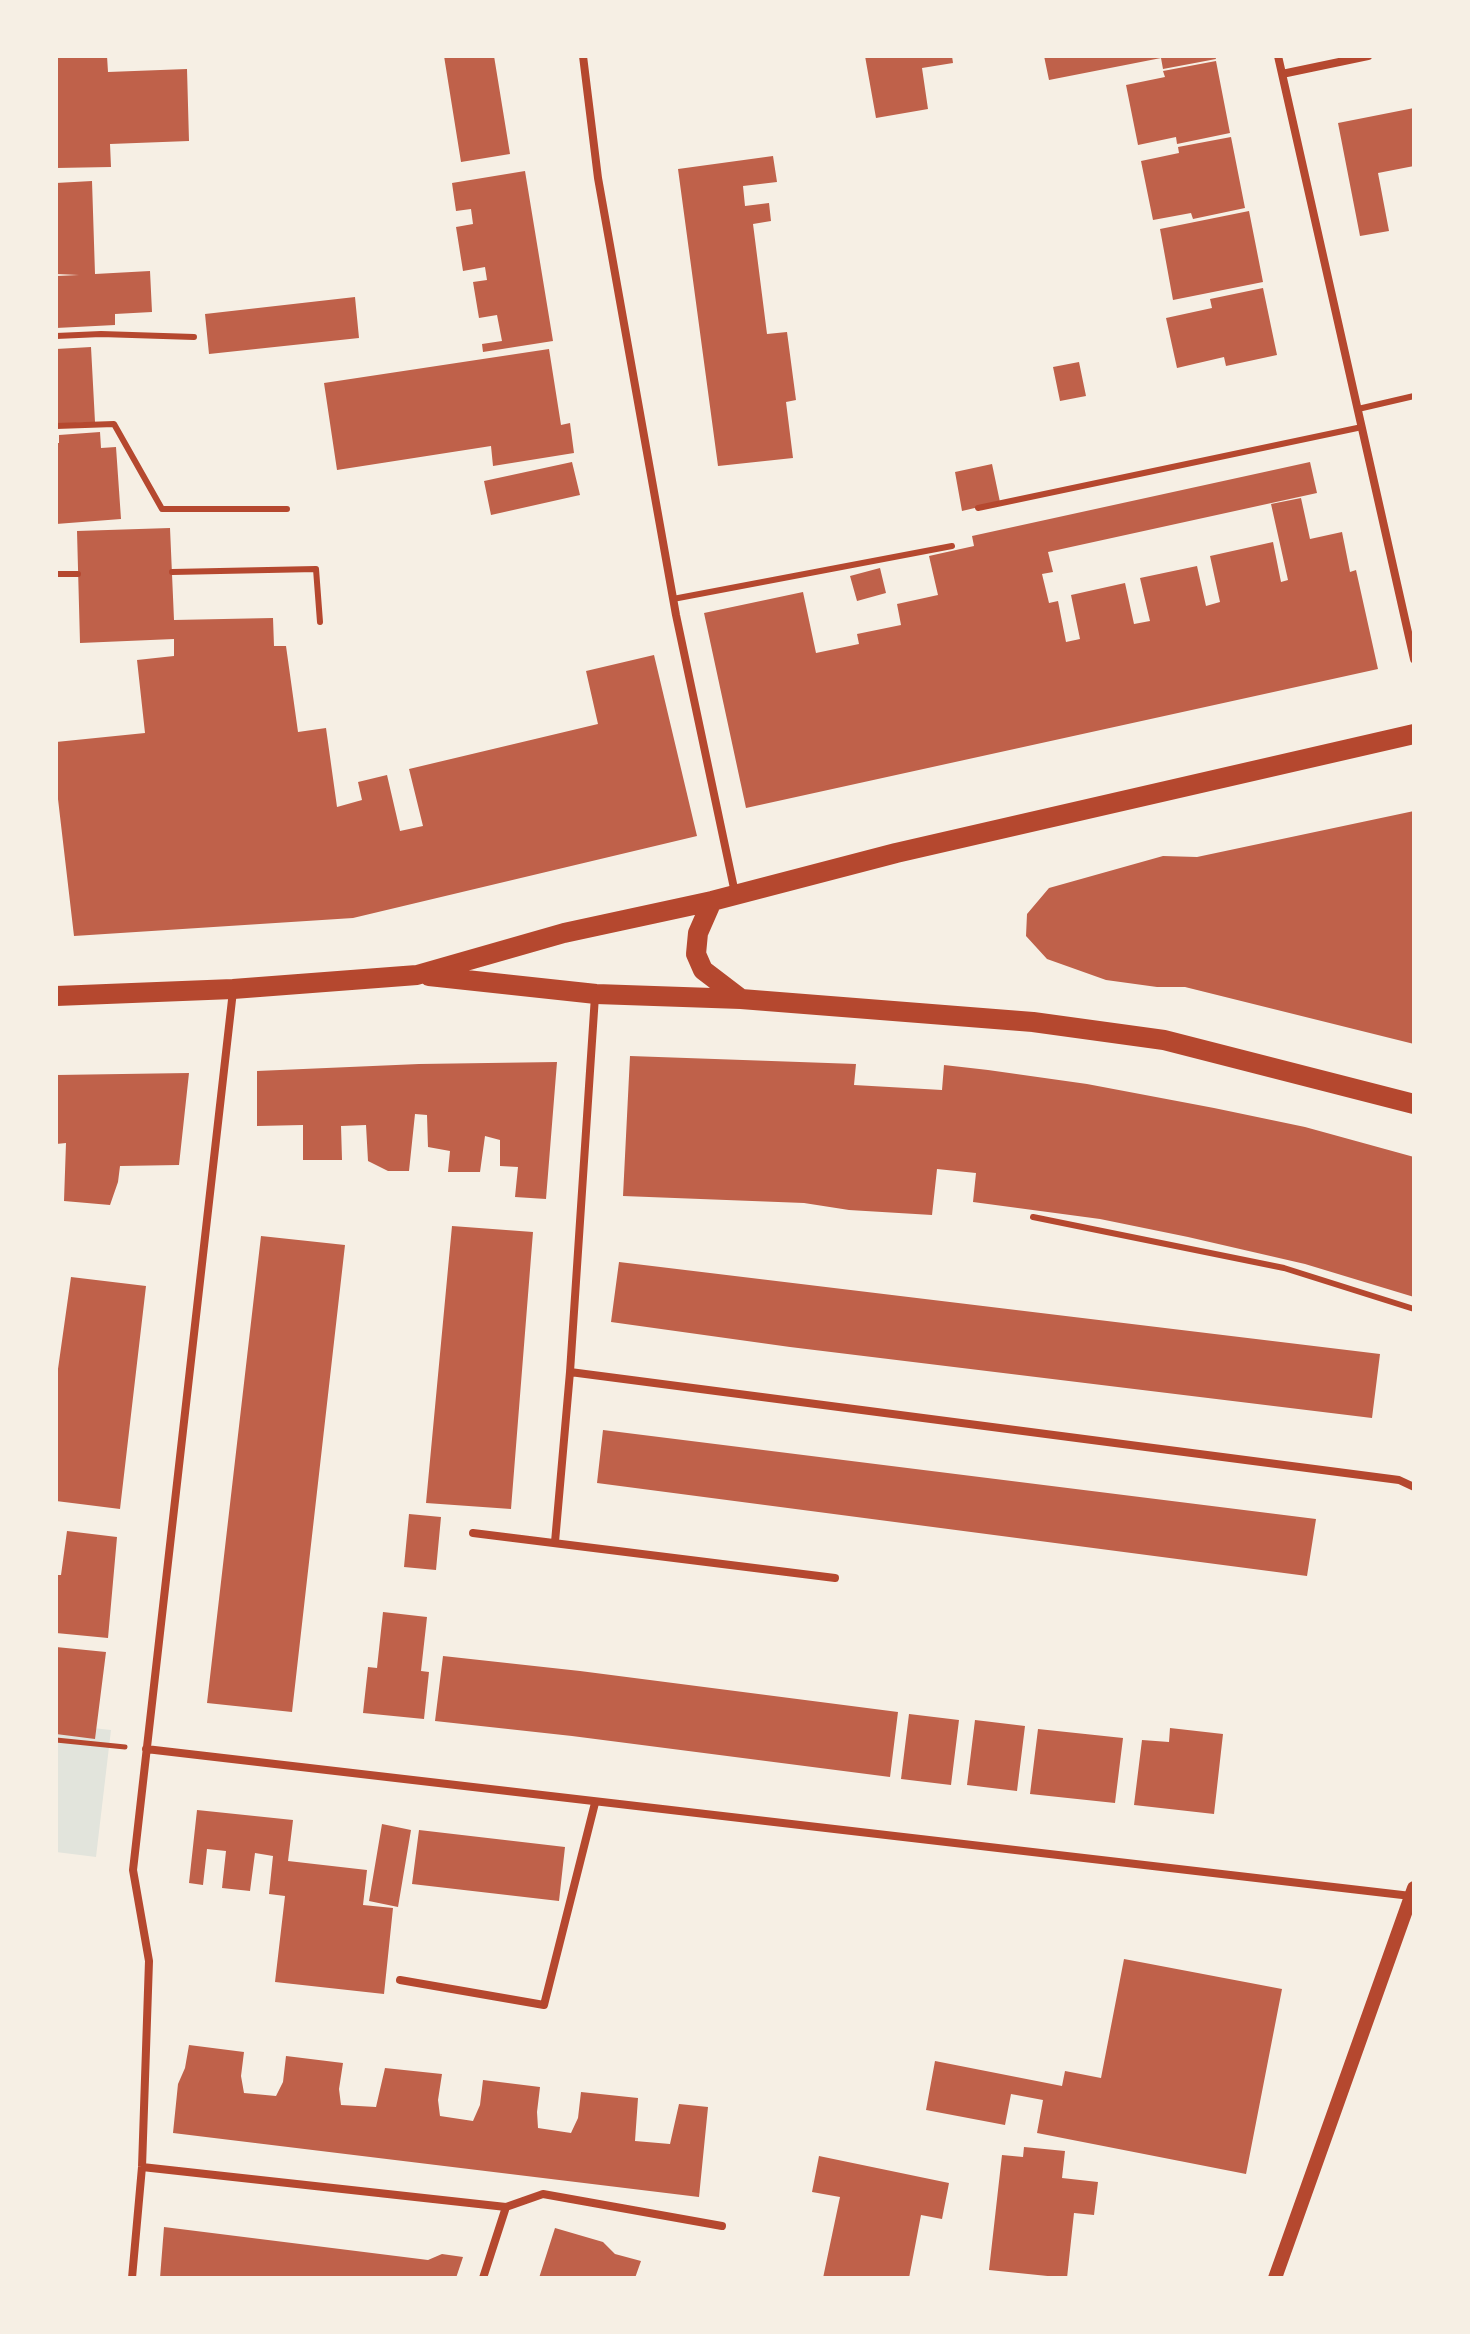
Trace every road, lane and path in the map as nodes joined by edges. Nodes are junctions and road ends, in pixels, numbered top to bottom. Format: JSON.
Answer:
{"nodes":[{"id":1,"x":583,"y":56,"type":"edge"},
{"id":2,"x":1278,"y":56,"type":"edge"},
{"id":3,"x":1368,"y":56,"type":"edge"},
{"id":4,"x":1282,"y":74,"type":"junction"},
{"id":5,"x":56,"y":336,"type":"edge"},
{"id":6,"x":194,"y":337,"type":"dead end"},
{"id":7,"x":1414,"y":396,"type":"edge"},
{"id":8,"x":1358,"y":409,"type":"junction"},
{"id":9,"x":56,"y":426,"type":"edge"},
{"id":10,"x":1362,"y":427,"type":"junction"},
{"id":11,"x":978,"y":508,"type":"dead end"},
{"id":12,"x":287,"y":509,"type":"dead end"},
{"id":13,"x":952,"y":546,"type":"dead end"},
{"id":14,"x":172,"y":572,"type":"dead end"},
{"id":15,"x":56,"y":574,"type":"edge"},
{"id":16,"x":78,"y":574,"type":"dead end"},
{"id":17,"x":673,"y":599,"type":"junction"},
{"id":18,"x":320,"y":622,"type":"dead end"},
{"id":19,"x":1414,"y":659,"type":"edge"},
{"id":20,"x":1414,"y":734,"type":"edge"},
{"id":21,"x":736,"y":893,"type":"junction"},
{"id":22,"x":712,"y":901,"type":"junction"},
{"id":23,"x":417,"y":975,"type":"junction"},
{"id":24,"x":233,"y":989,"type":"junction"},
{"id":25,"x":596,"y":994,"type":"junction"},
{"id":26,"x":56,"y":996,"type":"edge"},
{"id":27,"x":741,"y":999,"type":"junction"},
{"id":28,"x":1414,"y":1104,"type":"edge"},
{"id":29,"x":1033,"y":1217,"type":"dead end"},
{"id":30,"x":1414,"y":1309,"type":"edge"},
{"id":31,"x":570,"y":1372,"type":"junction"},
{"id":32,"x":1414,"y":1487,"type":"edge"},
{"id":33,"x":473,"y":1533,"type":"dead end"},
{"id":34,"x":555,"y":1542,"type":"junction"},
{"id":35,"x":835,"y":1578,"type":"dead end"},
{"id":36,"x":56,"y":1740,"type":"edge"},
{"id":37,"x":146,"y":1749,"type":"junction"},
{"id":38,"x":595,"y":1803,"type":"junction"},
{"id":39,"x":1413,"y":1892,"type":"edge"},
{"id":40,"x":400,"y":1980,"type":"dead end"},
{"id":41,"x":142,"y":2167,"type":"junction"},
{"id":42,"x":506,"y":2207,"type":"junction"},
{"id":43,"x":722,"y":2226,"type":"dead end"},
{"id":44,"x":132,"y":2278,"type":"edge"},
{"id":45,"x":483,"y":2278,"type":"edge"},
{"id":46,"x":1275,"y":2278,"type":"edge"}],
"edges":[{"from":1,"to":17,"type":"street"},
{"from":2,"to":4,"type":"street"},
{"from":3,"to":4,"type":"street"},
{"from":4,"to":8,"type":"street"},
{"from":5,"to":6,"type":"lane"},
{"from":7,"to":8,"type":"lane"},
{"from":8,"to":10,"type":"street"},
{"from":9,"to":12,"type":"lane"},
{"from":10,"to":11,"type":"lane"},
{"from":10,"to":19,"type":"street"},
{"from":13,"to":17,"type":"lane"},
{"from":14,"to":18,"type":"lane"},
{"from":15,"to":16,"type":"lane"},
{"from":17,"to":21,"type":"street"},
{"from":20,"to":21,"type":"main road"},
{"from":21,"to":22,"type":"main road"},
{"from":22,"to":23,"type":"main road"},
{"from":22,"to":27,"type":"main road"},
{"from":23,"to":24,"type":"main road"},
{"from":23,"to":25,"type":"main road"},
{"from":24,"to":26,"type":"main road"},
{"from":24,"to":37,"type":"street"},
{"from":25,"to":27,"type":"main road"},
{"from":25,"to":31,"type":"street"},
{"from":27,"to":28,"type":"main road"},
{"from":29,"to":30,"type":"lane"},
{"from":31,"to":32,"type":"street"},
{"from":31,"to":34,"type":"street"},
{"from":33,"to":34,"type":"street"},
{"from":34,"to":35,"type":"street"},
{"from":36,"to":37,"type":"path"},
{"from":37,"to":38,"type":"street"},
{"from":37,"to":41,"type":"street"},
{"from":38,"to":39,"type":"street"},
{"from":38,"to":40,"type":"street"},
{"from":39,"to":46,"type":"street"},
{"from":41,"to":42,"type":"street"},
{"from":41,"to":44,"type":"street"},
{"from":42,"to":43,"type":"street"},
{"from":42,"to":45,"type":"street"}]}
